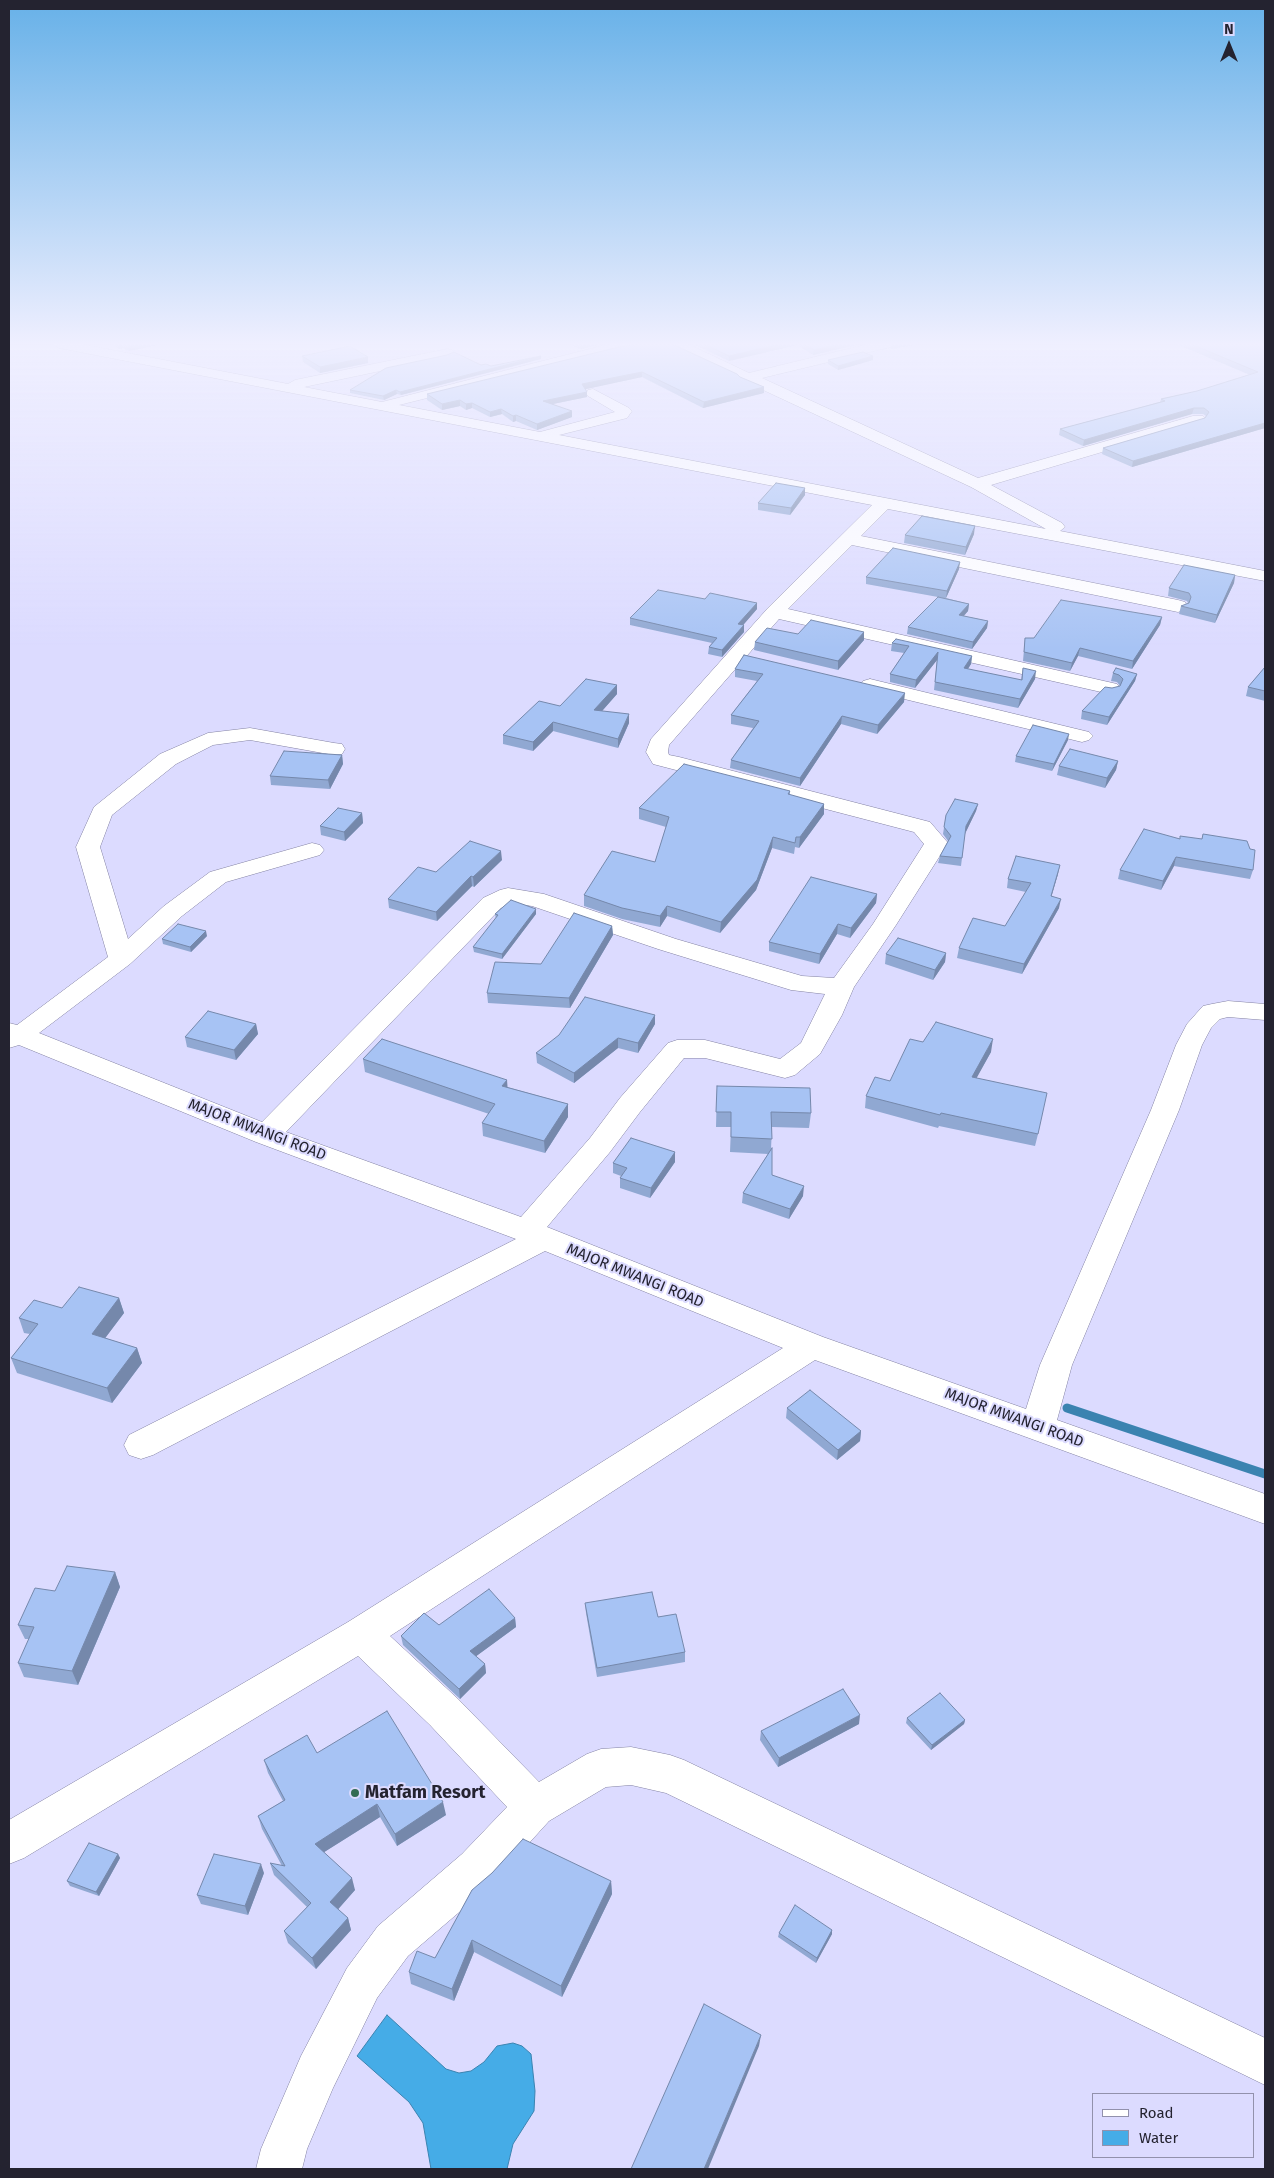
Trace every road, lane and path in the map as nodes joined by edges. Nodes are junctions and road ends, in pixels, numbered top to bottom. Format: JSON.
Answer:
{"nodes":[{"id":1,"x":588,"y":446,"type":"edge"},
{"id":2,"x":893,"y":446,"type":"edge"},
{"id":3,"x":1107,"y":446,"type":"edge"},
{"id":4,"x":977,"y":484,"type":"junction"},
{"id":5,"x":884,"y":503,"type":"junction"},
{"id":6,"x":848,"y":539,"type":"junction"},
{"id":7,"x":1077,"y":539,"type":"junction"},
{"id":8,"x":1265,"y":576,"type":"edge"},
{"id":9,"x":1178,"y":606,"type":"dead end"},
{"id":10,"x":774,"y":612,"type":"junction"},
{"id":11,"x":853,"y":681,"type":"edge"},
{"id":12,"x":1110,"y":688,"type":"edge"},
{"id":13,"x":1082,"y":736,"type":"dead end"},
{"id":14,"x":334,"y":749,"type":"dead end"},
{"id":15,"x":312,"y":850,"type":"dead end"},
{"id":16,"x":121,"y":959,"type":"junction"},
{"id":17,"x":841,"y":986,"type":"junction"},
{"id":18,"x":1265,"y":1012,"type":"edge"},
{"id":19,"x":12,"y":1035,"type":"edge"},
{"id":20,"x":266,"y":1135,"type":"junction"},
{"id":21,"x":534,"y":1235,"type":"junction"},
{"id":22,"x":812,"y":1346,"type":"junction"},
{"id":23,"x":1038,"y":1427,"type":"junction"},
{"id":24,"x":141,"y":1445,"type":"dead end"},
{"id":25,"x":1265,"y":1509,"type":"edge"},
{"id":26,"x":361,"y":1634,"type":"junction"},
{"id":27,"x":535,"y":1807,"type":"junction"},
{"id":28,"x":9,"y":1843,"type":"edge"},
{"id":29,"x":1265,"y":2062,"type":"edge"},
{"id":30,"x":279,"y":2169,"type":"edge"}],
"edges":[{"from":1,"to":5,"type":"street"},
{"from":2,"to":4,"type":"street"},
{"from":3,"to":4,"type":"street"},
{"from":4,"to":7,"type":"street"},
{"from":5,"to":6,"type":"street"},
{"from":5,"to":7,"type":"street"},
{"from":6,"to":9,"type":"street"},
{"from":6,"to":10,"type":"street"},
{"from":7,"to":8,"type":"street"},
{"from":10,"to":12,"type":"street"},
{"from":10,"to":17,"type":"street"},
{"from":11,"to":13,"type":"street"},
{"from":14,"to":16,"type":"street"},
{"from":15,"to":16,"type":"street"},
{"from":16,"to":19,"type":"street"},
{"from":17,"to":20,"type":"street"},
{"from":17,"to":21,"type":"street"},
{"from":18,"to":23,"type":"street"},
{"from":19,"to":20,"type":"street","name":"MAJOR MWANGI ROAD"},
{"from":20,"to":21,"type":"street","name":"MAJOR MWANGI ROAD"},
{"from":21,"to":22,"type":"street","name":"MAJOR MWANGI ROAD"},
{"from":21,"to":24,"type":"street"},
{"from":22,"to":23,"type":"street","name":"MAJOR MWANGI ROAD"},
{"from":22,"to":26,"type":"street"},
{"from":23,"to":25,"type":"street","name":"MAJOR MWANGI ROAD"},
{"from":26,"to":27,"type":"street"},
{"from":26,"to":28,"type":"street"},
{"from":27,"to":29,"type":"street"},
{"from":27,"to":30,"type":"street"}]}
